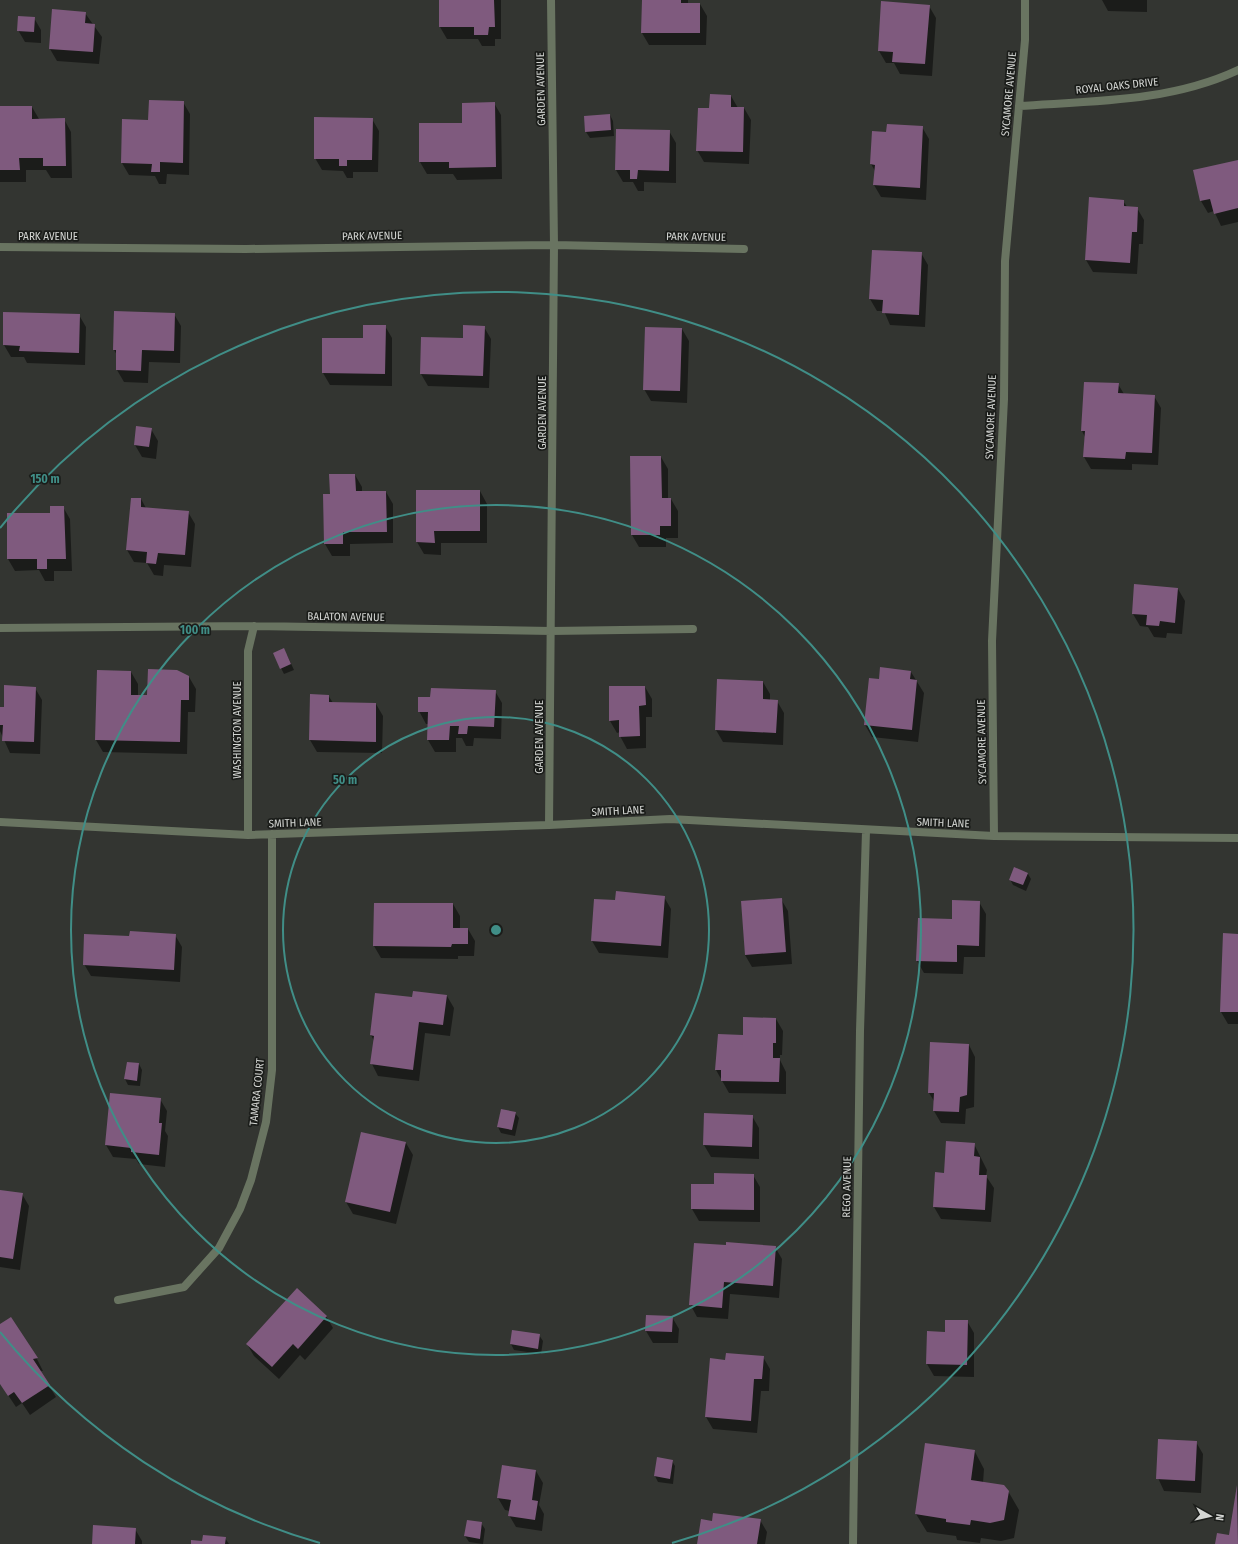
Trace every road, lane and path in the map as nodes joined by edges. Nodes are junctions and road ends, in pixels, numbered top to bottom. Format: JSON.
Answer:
{"nodes":[{"id":1,"x":551,"y":0,"type":"edge"},
{"id":2,"x":1025,"y":0,"type":"edge"},
{"id":3,"x":1238,"y":70,"type":"edge"},
{"id":4,"x":1019,"y":106,"type":"junction"},
{"id":5,"x":554,"y":245,"type":"junction"},
{"id":6,"x":0,"y":247,"type":"edge"},
{"id":7,"x":744,"y":249,"type":"dead end"},
{"id":8,"x":254,"y":626,"type":"junction"},
{"id":9,"x":0,"y":628,"type":"edge"},
{"id":10,"x":692,"y":629,"type":"dead end"},
{"id":11,"x":551,"y":631,"type":"junction"},
{"id":12,"x":0,"y":822,"type":"edge"},
{"id":13,"x":550,"y":826,"type":"junction"},
{"id":14,"x":866,"y":831,"type":"junction"},
{"id":15,"x":272,"y":834,"type":"junction"},
{"id":16,"x":248,"y":835,"type":"junction"},
{"id":17,"x":994,"y":836,"type":"junction"},
{"id":18,"x":1238,"y":838,"type":"edge"},
{"id":19,"x":118,"y":1300,"type":"dead end"},
{"id":20,"x":853,"y":1544,"type":"edge"}],
"edges":[{"from":1,"to":5,"type":"street","name":"GARDEN AVENUE"},
{"from":2,"to":4,"type":"street","name":"SYCAMORE AVENUE"},
{"from":3,"to":4,"type":"street","name":"ROYAL OAKS DRIVE"},
{"from":4,"to":17,"type":"street","name":"SYCAMORE AVENUE"},
{"from":5,"to":6,"type":"street","name":"PARK AVENUE"},
{"from":5,"to":7,"type":"street","name":"PARK AVENUE"},
{"from":5,"to":11,"type":"street","name":"GARDEN AVENUE"},
{"from":8,"to":9,"type":"street","name":"BALATON AVENUE"},
{"from":8,"to":11,"type":"street","name":"BALATON AVENUE"},
{"from":8,"to":16,"type":"street","name":"WASHINGTON AVENUE"},
{"from":10,"to":11,"type":"street","name":"BALATON AVENUE"},
{"from":11,"to":13,"type":"street","name":"GARDEN AVENUE"},
{"from":12,"to":16,"type":"street","name":"SMITH LANE"},
{"from":13,"to":14,"type":"street","name":"SMITH LANE"},
{"from":13,"to":15,"type":"street","name":"SMITH LANE"},
{"from":14,"to":17,"type":"street","name":"SMITH LANE"},
{"from":14,"to":20,"type":"street","name":"REGO AVENUE"},
{"from":15,"to":16,"type":"street","name":"SMITH LANE"},
{"from":15,"to":19,"type":"street","name":"TAMARA COURT"},
{"from":17,"to":18,"type":"street","name":"SMITH LANE"}]}
